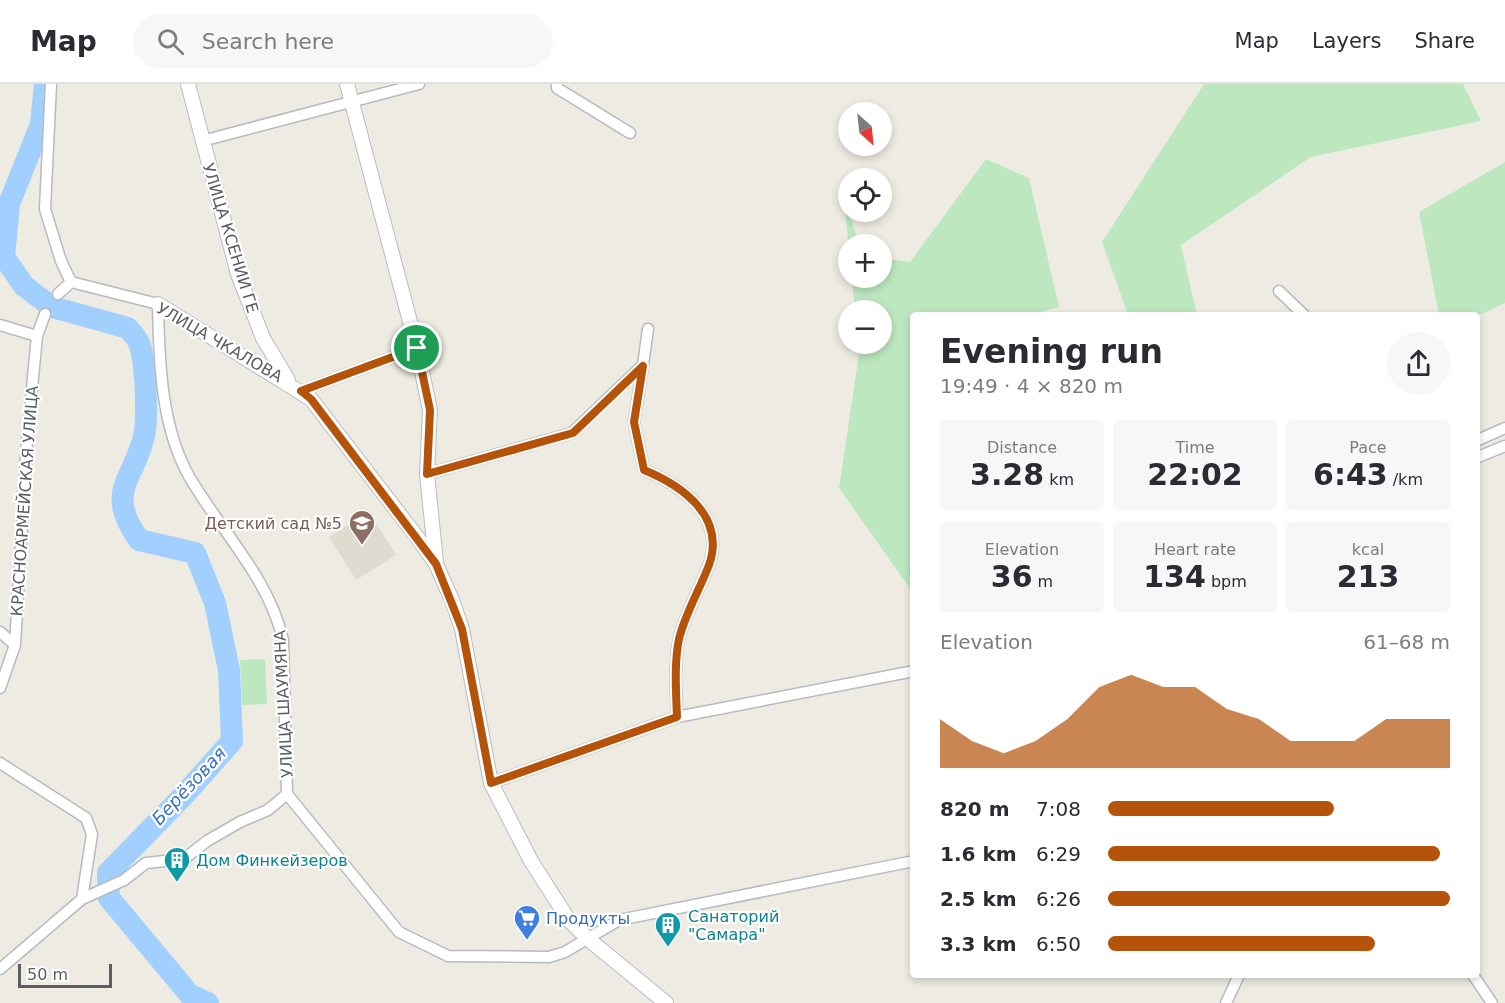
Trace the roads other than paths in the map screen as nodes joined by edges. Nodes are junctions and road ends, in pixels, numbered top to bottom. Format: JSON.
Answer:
{"nodes":[{"id":1,"x":51,"y":84,"type":"edge"},
{"id":2,"x":188,"y":84,"type":"edge"},
{"id":3,"x":347,"y":84,"type":"edge"},
{"id":4,"x":419,"y":84,"type":"edge"},
{"id":5,"x":557,"y":84,"type":"edge"},
{"id":6,"x":352,"y":102,"type":"junction"},
{"id":7,"x":630,"y":133,"type":"dead end"},
{"id":8,"x":202,"y":141,"type":"junction"},
{"id":9,"x":72,"y":282,"type":"junction"},
{"id":10,"x":1280,"y":291,"type":"dead end"},
{"id":11,"x":58,"y":294,"type":"dead end"},
{"id":12,"x":158,"y":304,"type":"junction"},
{"id":13,"x":1301,"y":312,"type":"edge"},
{"id":14,"x":45,"y":314,"type":"dead end"},
{"id":15,"x":0,"y":326,"type":"edge"},
{"id":16,"x":648,"y":329,"type":"dead end"},
{"id":17,"x":37,"y":336,"type":"junction"},
{"id":18,"x":417,"y":348,"type":"junction"},
{"id":19,"x":643,"y":366,"type":"junction"},
{"id":20,"x":296,"y":388,"type":"junction"},
{"id":21,"x":1505,"y":428,"type":"edge"},
{"id":22,"x":1480,"y":439,"type":"edge"},
{"id":23,"x":1505,"y":446,"type":"edge"},
{"id":24,"x":1480,"y":456,"type":"edge"},
{"id":25,"x":427,"y":474,"type":"junction"},
{"id":26,"x":436,"y":564,"type":"junction"},
{"id":27,"x":0,"y":632,"type":"edge"},
{"id":28,"x":15,"y":645,"type":"junction"},
{"id":29,"x":910,"y":672,"type":"edge"},
{"id":30,"x":0,"y":688,"type":"edge"},
{"id":31,"x":677,"y":717,"type":"junction"},
{"id":32,"x":0,"y":763,"type":"edge"},
{"id":33,"x":491,"y":783,"type":"junction"},
{"id":34,"x":287,"y":794,"type":"junction"},
{"id":35,"x":910,"y":862,"type":"edge"},
{"id":36,"x":82,"y":899,"type":"junction"},
{"id":37,"x":587,"y":938,"type":"junction"},
{"id":38,"x":0,"y":969,"type":"edge"},
{"id":39,"x":1238,"y":978,"type":"edge"},
{"id":40,"x":1475,"y":978,"type":"edge"},
{"id":41,"x":666,"y":1003,"type":"edge"},
{"id":42,"x":1226,"y":1003,"type":"edge"},
{"id":43,"x":1492,"y":1003,"type":"edge"}],
"edges":[{"from":1,"to":9,"type":"street"},
{"from":2,"to":8,"type":"street","name":"УЛИЦА КСЕНИИ ГЕ"},
{"from":3,"to":6,"type":"street"},
{"from":4,"to":6,"type":"street"},
{"from":5,"to":7,"type":"street"},
{"from":6,"to":8,"type":"street"},
{"from":6,"to":18,"type":"street"},
{"from":8,"to":20,"type":"street","name":"УЛИЦА КСЕНИИ ГЕ"},
{"from":9,"to":11,"type":"street"},
{"from":9,"to":12,"type":"street","name":"УЛИЦА ЧКАЛОВА"},
{"from":10,"to":13,"type":"street"},
{"from":12,"to":20,"type":"street","name":"УЛИЦА ЧКАЛОВА"},
{"from":12,"to":34,"type":"street","name":"УЛИЦА ШАУМЯНА"},
{"from":14,"to":17,"type":"street","name":"КРАСНОАРМЕЙСКАЯ УЛИЦА"},
{"from":15,"to":17,"type":"street"},
{"from":16,"to":19,"type":"street"},
{"from":17,"to":28,"type":"street","name":"КРАСНОАРМЕЙСКАЯ УЛИЦА"},
{"from":18,"to":20,"type":"street"},
{"from":18,"to":25,"type":"street"},
{"from":19,"to":25,"type":"street"},
{"from":19,"to":31,"type":"street"},
{"from":20,"to":26,"type":"street","name":"УЛИЦА ЧКАЛОВА"},
{"from":21,"to":22,"type":"street"},
{"from":23,"to":24,"type":"street"},
{"from":25,"to":26,"type":"street"},
{"from":26,"to":33,"type":"street","name":"УЛИЦА ЧКАЛОВА"},
{"from":27,"to":28,"type":"street"},
{"from":28,"to":30,"type":"street","name":"КРАСНОАРМЕЙСКАЯ УЛИЦА"},
{"from":29,"to":31,"type":"street"},
{"from":31,"to":33,"type":"street"},
{"from":32,"to":36,"type":"street"},
{"from":33,"to":37,"type":"street","name":"УЛИЦА ЧКАЛОВА"},
{"from":34,"to":36,"type":"street"},
{"from":34,"to":37,"type":"street","name":"УЛИЦА ШАУМЯНА"},
{"from":35,"to":37,"type":"street","name":"УЛИЦА ШАУМЯНА"},
{"from":36,"to":38,"type":"street"},
{"from":37,"to":41,"type":"street","name":"УЛИЦА ЧКАЛОВА"},
{"from":39,"to":42,"type":"street"},
{"from":40,"to":43,"type":"street"}]}
